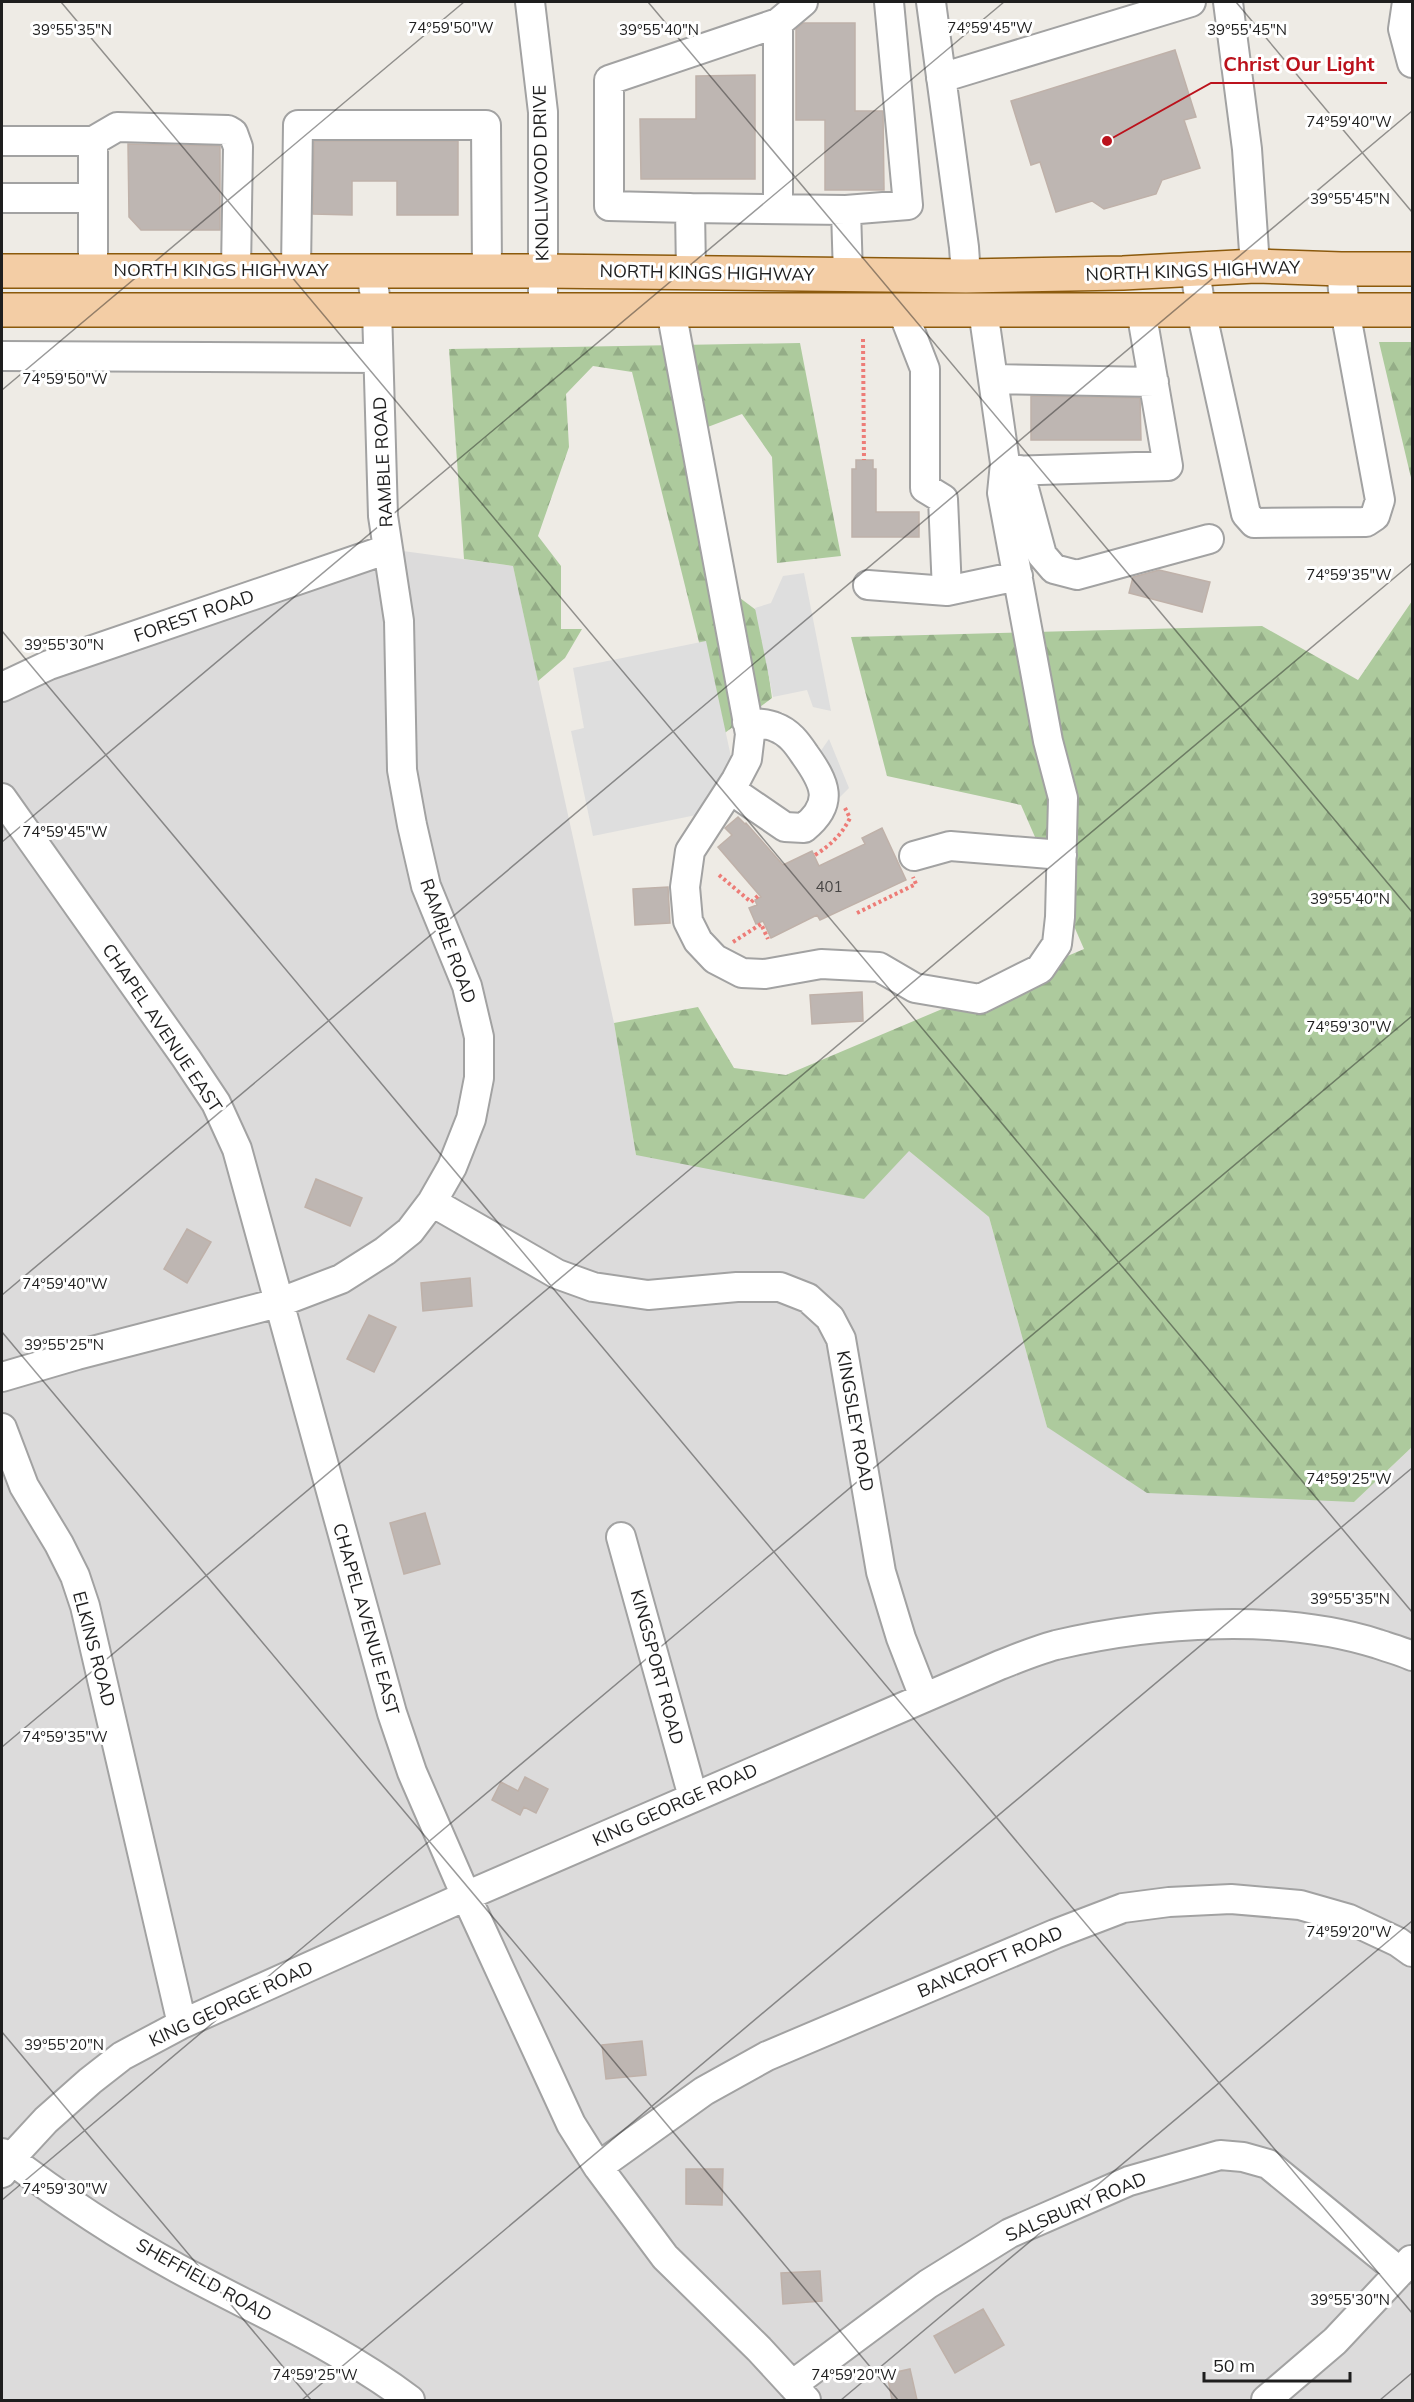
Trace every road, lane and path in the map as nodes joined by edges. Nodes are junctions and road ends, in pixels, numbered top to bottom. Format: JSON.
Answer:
{"nodes":[{"id":1,"x":530,"y":2,"type":"edge"},
{"id":2,"x":804,"y":2,"type":"edge"},
{"id":3,"x":890,"y":2,"type":"edge"},
{"id":4,"x":931,"y":2,"type":"edge"},
{"id":5,"x":1191,"y":2,"type":"edge"},
{"id":6,"x":1228,"y":2,"type":"edge"},
{"id":7,"x":1407,"y":2,"type":"edge"},
{"id":8,"x":778,"y":23,"type":"junction"},
{"id":9,"x":1413,"y":63,"type":"edge"},
{"id":10,"x":941,"y":78,"type":"junction"},
{"id":11,"x":2,"y":141,"type":"edge"},
{"id":12,"x":93,"y":141,"type":"junction"},
{"id":13,"x":2,"y":198,"type":"edge"},
{"id":14,"x":93,"y":198,"type":"junction"},
{"id":15,"x":690,"y":208,"type":"junction"},
{"id":16,"x":778,"y":209,"type":"junction"},
{"id":17,"x":846,"y":210,"type":"junction"},
{"id":18,"x":1255,"y":266,"type":"junction"},
{"id":19,"x":1413,"y":268,"type":"edge"},
{"id":20,"x":1341,"y":269,"type":"junction"},
{"id":21,"x":93,"y":270,"type":"junction"},
{"id":22,"x":236,"y":270,"type":"junction"},
{"id":23,"x":296,"y":270,"type":"junction"},
{"id":24,"x":1195,"y":270,"type":"junction"},
{"id":25,"x":2,"y":271,"type":"edge"},
{"id":26,"x":371,"y":271,"type":"junction"},
{"id":27,"x":487,"y":271,"type":"junction"},
{"id":28,"x":543,"y":271,"type":"junction"},
{"id":29,"x":691,"y":273,"type":"junction"},
{"id":30,"x":848,"y":275,"type":"junction"},
{"id":31,"x":966,"y":276,"type":"junction"},
{"id":32,"x":377,"y":309,"type":"junction"},
{"id":33,"x":2,"y":310,"type":"edge"},
{"id":34,"x":543,"y":310,"type":"junction"},
{"id":35,"x":671,"y":310,"type":"junction"},
{"id":36,"x":902,"y":310,"type":"junction"},
{"id":37,"x":983,"y":310,"type":"junction"},
{"id":38,"x":1141,"y":310,"type":"junction"},
{"id":39,"x":1201,"y":310,"type":"junction"},
{"id":40,"x":1344,"y":310,"type":"junction"},
{"id":41,"x":1413,"y":310,"type":"edge"},
{"id":42,"x":864,"y":339,"type":"dead end"},
{"id":43,"x":2,"y":356,"type":"edge"},
{"id":44,"x":378,"y":358,"type":"junction"},
{"id":45,"x":993,"y":379,"type":"junction"},
{"id":46,"x":1154,"y":382,"type":"junction"},
{"id":47,"x":864,"y":460,"type":"dead end"},
{"id":48,"x":1012,"y":470,"type":"junction"},
{"id":49,"x":1209,"y":539,"type":"dead end"},
{"id":50,"x":388,"y":549,"type":"junction"},
{"id":51,"x":1018,"y":576,"type":"junction"},
{"id":52,"x":868,"y":585,"type":"dead end"},
{"id":53,"x":947,"y":591,"type":"junction"},
{"id":54,"x":2,"y":687,"type":"edge"},
{"id":55,"x":747,"y":722,"type":"junction"},
{"id":56,"x":731,"y":790,"type":"junction"},
{"id":57,"x":2,"y":798,"type":"edge"},
{"id":58,"x":839,"y":806,"type":"dead end"},
{"id":59,"x":815,"y":855,"type":"dead end"},
{"id":60,"x":1062,"y":855,"type":"junction"},
{"id":61,"x":912,"y":862,"type":"joint"},
{"id":62,"x":719,"y":874,"type":"dead end"},
{"id":63,"x":760,"y":894,"type":"dead end"},
{"id":64,"x":857,"y":913,"type":"dead end"},
{"id":65,"x":768,"y":939,"type":"dead end"},
{"id":66,"x":712,"y":956,"type":"junction"},
{"id":67,"x":432,"y":1202,"type":"junction"},
{"id":68,"x":278,"y":1304,"type":"junction"},
{"id":69,"x":2,"y":1377,"type":"edge"},
{"id":70,"x":2,"y":1428,"type":"edge"},
{"id":71,"x":621,"y":1538,"type":"dead end"},
{"id":72,"x":1413,"y":1656,"type":"edge"},
{"id":73,"x":924,"y":1697,"type":"junction"},
{"id":74,"x":693,"y":1797,"type":"junction"},
{"id":75,"x":466,"y":1896,"type":"junction"},
{"id":76,"x":1413,"y":1952,"type":"edge"},
{"id":77,"x":182,"y":2024,"type":"junction"},
{"id":78,"x":4,"y":2162,"type":"edge"},
{"id":79,"x":598,"y":2167,"type":"junction"},
{"id":80,"x":1406,"y":2265,"type":"edge"},
{"id":81,"x":799,"y":2393,"type":"edge"},
{"id":82,"x":410,"y":2400,"type":"edge"},
{"id":83,"x":1266,"y":2400,"type":"edge"}],
"edges":[{"from":1,"to":28,"type":"street","name":"KNOLLWOOD DRIVE"},
{"from":2,"to":8,"type":"street"},
{"from":3,"to":17,"type":"street"},
{"from":4,"to":10,"type":"street"},
{"from":5,"to":10,"type":"street"},
{"from":6,"to":18,"type":"street"},
{"from":7,"to":9,"type":"street"},
{"from":8,"to":15,"type":"street"},
{"from":8,"to":16,"type":"street"},
{"from":10,"to":31,"type":"street"},
{"from":11,"to":12,"type":"street"},
{"from":12,"to":14,"type":"street"},
{"from":12,"to":22,"type":"street"},
{"from":13,"to":14,"type":"street"},
{"from":14,"to":21,"type":"street"},
{"from":15,"to":16,"type":"street"},
{"from":15,"to":29,"type":"street"},
{"from":16,"to":17,"type":"street"},
{"from":17,"to":30,"type":"street"},
{"from":18,"to":20,"type":"main road","name":"NORTH KINGS HIGHWAY"},
{"from":18,"to":24,"type":"main road","name":"NORTH KINGS HIGHWAY"},
{"from":19,"to":20,"type":"main road","name":"NORTH KINGS HIGHWAY"},
{"from":20,"to":40,"type":"street"},
{"from":21,"to":22,"type":"main road","name":"NORTH KINGS HIGHWAY"},
{"from":21,"to":25,"type":"main road","name":"NORTH KINGS HIGHWAY"},
{"from":22,"to":23,"type":"main road","name":"NORTH KINGS HIGHWAY"},
{"from":23,"to":26,"type":"main road","name":"NORTH KINGS HIGHWAY"},
{"from":23,"to":27,"type":"street"},
{"from":24,"to":31,"type":"main road","name":"NORTH KINGS HIGHWAY"},
{"from":24,"to":39,"type":"street"},
{"from":26,"to":27,"type":"main road","name":"NORTH KINGS HIGHWAY"},
{"from":26,"to":32,"type":"street","name":"RAMBLE ROAD"},
{"from":27,"to":28,"type":"main road","name":"NORTH KINGS HIGHWAY"},
{"from":28,"to":29,"type":"main road","name":"NORTH KINGS HIGHWAY"},
{"from":28,"to":34,"type":"street","name":"KNOLLWOOD DRIVE"},
{"from":29,"to":30,"type":"main road","name":"NORTH KINGS HIGHWAY"},
{"from":30,"to":31,"type":"main road","name":"NORTH KINGS HIGHWAY"},
{"from":32,"to":33,"type":"main road","name":"NORTH KINGS HIGHWAY"},
{"from":32,"to":34,"type":"main road","name":"NORTH KINGS HIGHWAY"},
{"from":32,"to":44,"type":"street","name":"RAMBLE ROAD"},
{"from":34,"to":35,"type":"main road","name":"NORTH KINGS HIGHWAY"},
{"from":35,"to":36,"type":"main road","name":"NORTH KINGS HIGHWAY"},
{"from":35,"to":55,"type":"street"},
{"from":36,"to":37,"type":"main road","name":"NORTH KINGS HIGHWAY"},
{"from":36,"to":53,"type":"street"},
{"from":37,"to":38,"type":"main road","name":"NORTH KINGS HIGHWAY"},
{"from":37,"to":45,"type":"street"},
{"from":38,"to":39,"type":"main road","name":"NORTH KINGS HIGHWAY"},
{"from":38,"to":46,"type":"street"},
{"from":39,"to":40,"type":"main road","name":"NORTH KINGS HIGHWAY"},
{"from":39,"to":40,"type":"street"},
{"from":40,"to":41,"type":"main road","name":"NORTH KINGS HIGHWAY"},
{"from":42,"to":47,"type":"path"},
{"from":43,"to":44,"type":"street"},
{"from":44,"to":50,"type":"street","name":"RAMBLE ROAD"},
{"from":45,"to":46,"type":"street"},
{"from":45,"to":48,"type":"street"},
{"from":46,"to":48,"type":"street"},
{"from":48,"to":49,"type":"street"},
{"from":48,"to":51,"type":"street"},
{"from":50,"to":54,"type":"street","name":"FOREST ROAD"},
{"from":50,"to":67,"type":"street","name":"RAMBLE ROAD"},
{"from":51,"to":53,"type":"street"},
{"from":51,"to":60,"type":"street"},
{"from":52,"to":53,"type":"street"},
{"from":55,"to":56,"type":"street"},
{"from":55,"to":56,"type":"street"},
{"from":56,"to":66,"type":"street"},
{"from":57,"to":68,"type":"street","name":"CHAPEL AVENUE EAST"},
{"from":58,"to":59,"type":"path"},
{"from":60,"to":61,"type":"street"},
{"from":60,"to":66,"type":"street"},
{"from":61,"to":64,"type":"path"},
{"from":62,"to":63,"type":"path"},
{"from":65,"to":66,"type":"path"},
{"from":67,"to":68,"type":"street","name":"RAMBLE ROAD"},
{"from":67,"to":73,"type":"street","name":"KINGSLEY ROAD"},
{"from":68,"to":69,"type":"street","name":"RAMBLE ROAD"},
{"from":68,"to":75,"type":"street","name":"CHAPEL AVENUE EAST"},
{"from":70,"to":77,"type":"street","name":"ELKINS ROAD"},
{"from":71,"to":74,"type":"street","name":"KINGSPORT ROAD"},
{"from":72,"to":73,"type":"street","name":"KING GEORGE ROAD"},
{"from":73,"to":74,"type":"street","name":"KING GEORGE ROAD"},
{"from":74,"to":75,"type":"street","name":"KING GEORGE ROAD"},
{"from":75,"to":77,"type":"street","name":"KING GEORGE ROAD"},
{"from":75,"to":79,"type":"street","name":"CHAPEL AVENUE EAST"},
{"from":76,"to":79,"type":"street","name":"BANCROFT ROAD"},
{"from":77,"to":78,"type":"street","name":"KING GEORGE ROAD"},
{"from":78,"to":82,"type":"street","name":"SHEFFIELD ROAD"},
{"from":79,"to":81,"type":"street","name":"CHAPEL AVENUE EAST"},
{"from":80,"to":81,"type":"street","name":"SALSBURY ROAD"},
{"from":80,"to":83,"type":"street"}]}
